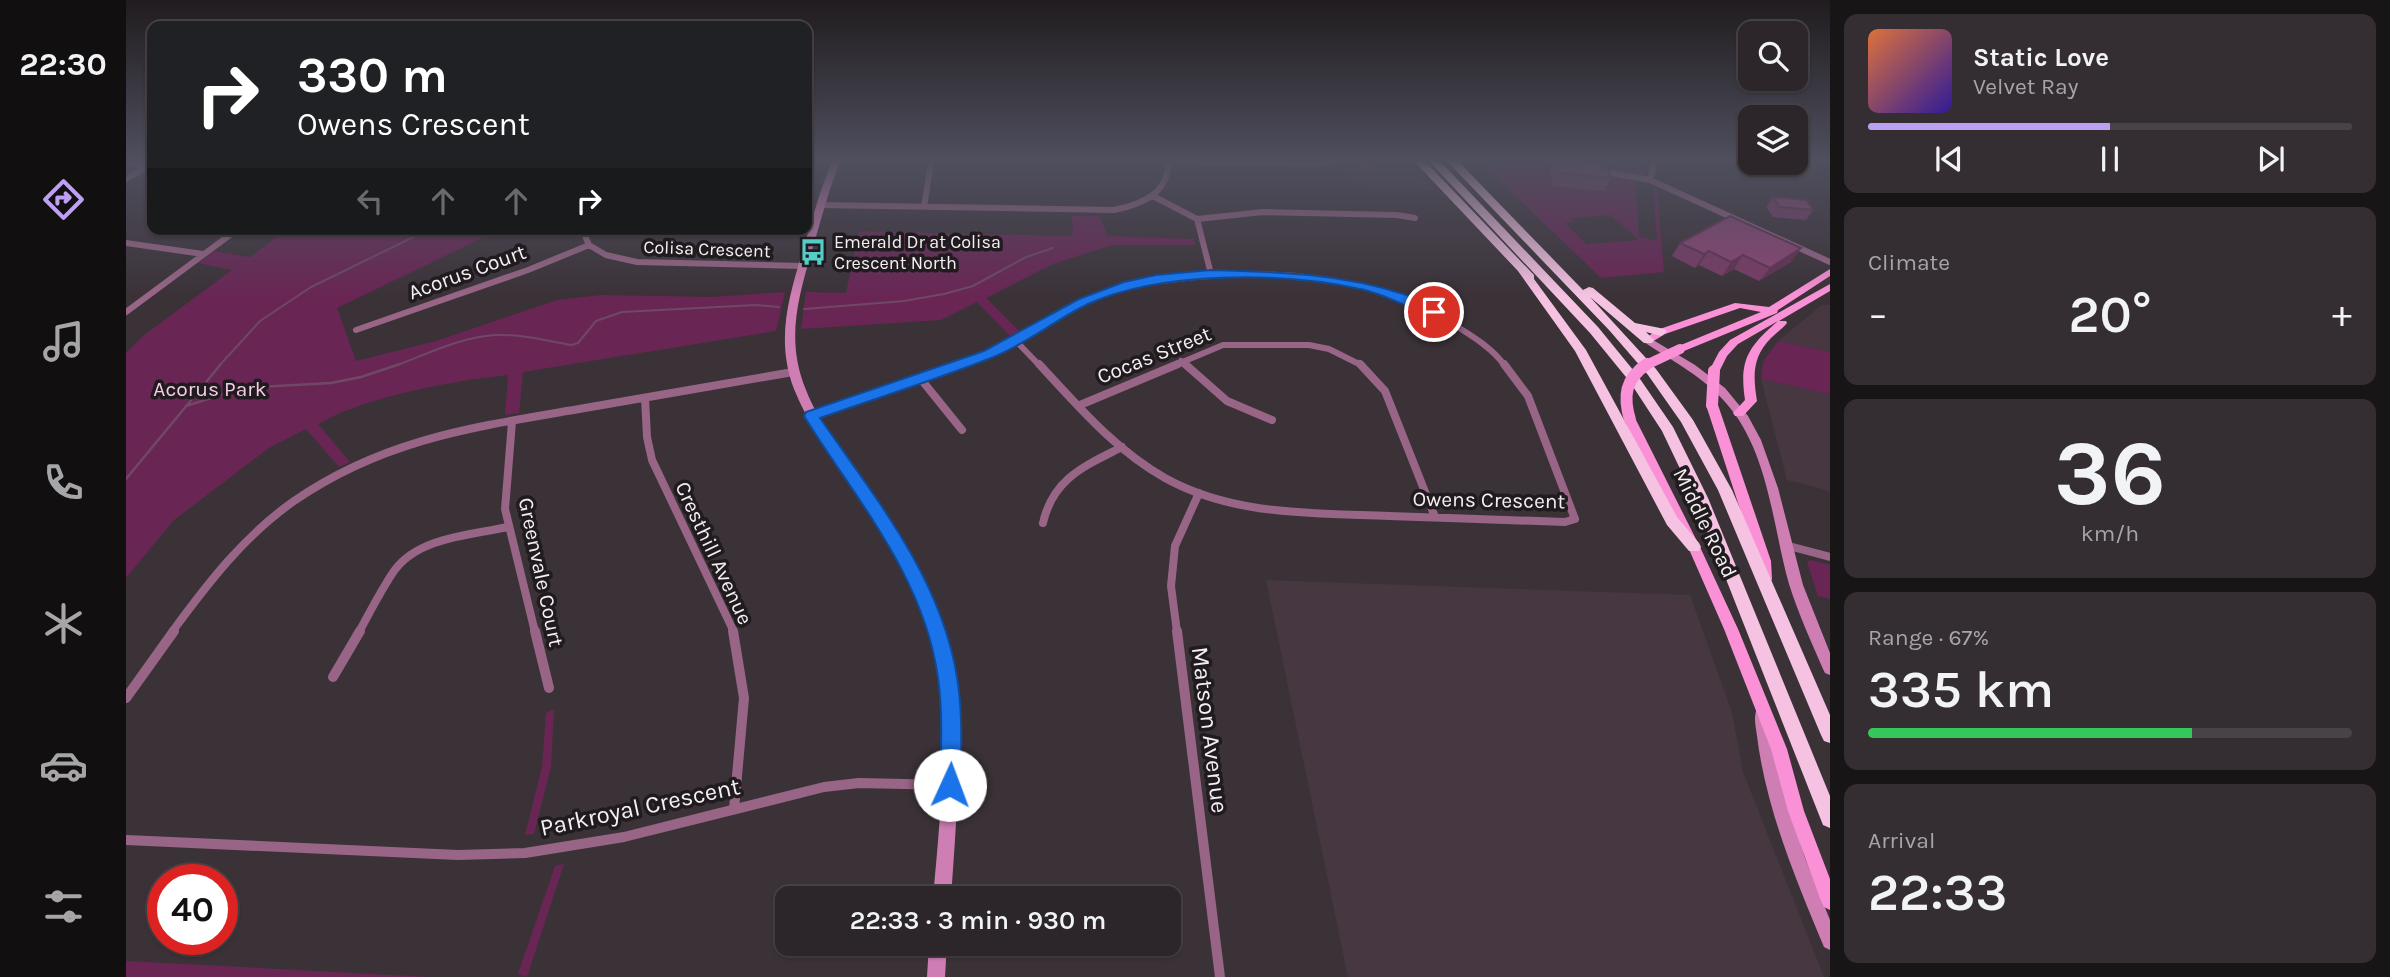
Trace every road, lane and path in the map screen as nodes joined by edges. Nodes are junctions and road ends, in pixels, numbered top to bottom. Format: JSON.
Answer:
{"nodes":[{"id":1,"x":820,"y":205,"type":"joint"},
{"id":2,"x":1135,"y":205,"type":"edge"},
{"id":3,"x":1168,"y":205,"type":"edge"},
{"id":4,"x":1460,"y":205,"type":"edge"},
{"id":5,"x":1474,"y":205,"type":"edge"},
{"id":6,"x":1494,"y":205,"type":"edge"},
{"id":7,"x":1704,"y":205,"type":"edge"},
{"id":8,"x":924,"y":207,"type":"joint"},
{"id":9,"x":1415,"y":218,"type":"dead end"},
{"id":10,"x":1197,"y":219,"type":"junction"},
{"id":11,"x":812,"y":233,"type":"edge"},
{"id":12,"x":230,"y":235,"type":"edge"},
{"id":13,"x":585,"y":235,"type":"edge"},
{"id":14,"x":812,"y":235,"type":"edge"},
{"id":15,"x":1524,"y":235,"type":"junction"},
{"id":16,"x":589,"y":245,"type":"junction"},
{"id":17,"x":128,"y":246,"type":"edge"},
{"id":18,"x":203,"y":254,"type":"junction"},
{"id":19,"x":1830,"y":262,"type":"edge"},
{"id":20,"x":803,"y":265,"type":"junction"},
{"id":21,"x":1523,"y":272,"type":"junction"},
{"id":22,"x":1830,"y":272,"type":"edge"},
{"id":23,"x":1211,"y":274,"type":"junction"},
{"id":24,"x":1830,"y":287,"type":"edge"},
{"id":25,"x":126,"y":312,"type":"edge"},
{"id":26,"x":1777,"y":314,"type":"junction"},
{"id":27,"x":1628,"y":324,"type":"junction"},
{"id":28,"x":356,"y":330,"type":"dead end"},
{"id":29,"x":1661,"y":332,"type":"junction"},
{"id":30,"x":1648,"y":340,"type":"junction"},
{"id":31,"x":1016,"y":341,"type":"junction"},
{"id":32,"x":1181,"y":361,"type":"junction"},
{"id":33,"x":1620,"y":361,"type":"junction"},
{"id":34,"x":793,"y":372,"type":"junction"},
{"id":35,"x":920,"y":379,"type":"junction"},
{"id":36,"x":645,"y":398,"type":"junction"},
{"id":37,"x":1080,"y":405,"type":"junction"},
{"id":38,"x":1739,"y":413,"type":"junction"},
{"id":39,"x":811,"y":416,"type":"junction"},
{"id":40,"x":1272,"y":420,"type":"dead end"},
{"id":41,"x":512,"y":422,"type":"junction"},
{"id":42,"x":962,"y":429,"type":"dead end"},
{"id":43,"x":1122,"y":447,"type":"junction"},
{"id":44,"x":1199,"y":493,"type":"junction"},
{"id":45,"x":1434,"y":517,"type":"junction"},
{"id":46,"x":1043,"y":523,"type":"dead end"},
{"id":47,"x":508,"y":527,"type":"junction"},
{"id":48,"x":1785,"y":545,"type":"junction"},
{"id":49,"x":1694,"y":547,"type":"junction"},
{"id":50,"x":1830,"y":557,"type":"edge"},
{"id":51,"x":1765,"y":584,"type":"junction"},
{"id":52,"x":1830,"y":669,"type":"edge"},
{"id":53,"x":333,"y":677,"type":"dead end"},
{"id":54,"x":549,"y":688,"type":"dead end"},
{"id":55,"x":126,"y":698,"type":"edge"},
{"id":56,"x":1762,"y":712,"type":"junction"},
{"id":57,"x":1830,"y":735,"type":"edge"},
{"id":58,"x":950,"y":785,"type":"junction"},
{"id":59,"x":734,"y":809,"type":"junction"},
{"id":60,"x":1830,"y":819,"type":"edge"},
{"id":61,"x":126,"y":839,"type":"edge"},
{"id":62,"x":943,"y":886,"type":"edge"},
{"id":63,"x":1830,"y":901,"type":"edge"},
{"id":64,"x":1830,"y":941,"type":"edge"},
{"id":65,"x":937,"y":956,"type":"edge"},
{"id":66,"x":936,"y":977,"type":"edge"},
{"id":67,"x":1220,"y":977,"type":"edge"}],
"edges":[{"from":1,"to":8,"type":"street"},
{"from":1,"to":11,"type":"street"},
{"from":2,"to":8,"type":"street"},
{"from":3,"to":10,"type":"street"},
{"from":4,"to":21,"type":"highway"},
{"from":5,"to":33,"type":"highway"},
{"from":6,"to":15,"type":"highway"},
{"from":7,"to":19,"type":"street"},
{"from":9,"to":10,"type":"street"},
{"from":10,"to":23,"type":"street"},
{"from":12,"to":18,"type":"street"},
{"from":13,"to":16,"type":"street"},
{"from":14,"to":20,"type":"street"},
{"from":15,"to":27,"type":"highway"},
{"from":15,"to":51,"type":"highway"},
{"from":16,"to":20,"type":"street","name":"Colisa Crescent"},
{"from":16,"to":28,"type":"street","name":"Acorus Court"},
{"from":17,"to":18,"type":"street"},
{"from":18,"to":25,"type":"street"},
{"from":20,"to":34,"type":"street"},
{"from":21,"to":33,"type":"highway"},
{"from":21,"to":49,"type":"highway"},
{"from":22,"to":26,"type":"main road","name":"Middle Road"},
{"from":23,"to":31,"type":"street","name":"Owens Crescent"},
{"from":23,"to":45,"type":"street","name":"Owens Crescent"},
{"from":24,"to":26,"type":"main road","name":"Middle Road"},
{"from":26,"to":29,"type":"main road"},
{"from":26,"to":38,"type":"main road"},
{"from":26,"to":49,"type":"main road","name":"Middle Road","bridge":true},
{"from":26,"to":51,"type":"main road","name":"Middle Road","bridge":true},
{"from":27,"to":29,"type":"highway"},
{"from":27,"to":30,"type":"highway"},
{"from":29,"to":30,"type":"main road"},
{"from":30,"to":38,"type":"street"},
{"from":31,"to":35,"type":"street","name":"Owens Crescent"},
{"from":31,"to":37,"type":"street","name":"Owens Crescent"},
{"from":32,"to":37,"type":"street","name":"Cocas Street"},
{"from":32,"to":40,"type":"street"},
{"from":32,"to":45,"type":"street","name":"Cocas Street"},
{"from":33,"to":60,"type":"highway"},
{"from":34,"to":36,"type":"street"},
{"from":34,"to":39,"type":"street"},
{"from":35,"to":39,"type":"street","name":"Owens Crescent"},
{"from":35,"to":42,"type":"street"},
{"from":36,"to":41,"type":"street"},
{"from":36,"to":59,"type":"street","name":"Cresthill Avenue"},
{"from":37,"to":43,"type":"street","name":"Owens Crescent"},
{"from":38,"to":48,"type":"street"},
{"from":39,"to":58,"type":"street"},
{"from":41,"to":47,"type":"street","name":"Greenvale Court"},
{"from":41,"to":55,"type":"street"},
{"from":43,"to":44,"type":"street","name":"Owens Crescent"},
{"from":43,"to":46,"type":"street"},
{"from":44,"to":45,"type":"street","name":"Owens Crescent"},
{"from":44,"to":67,"type":"street","name":"Matson Avenue"},
{"from":47,"to":53,"type":"street"},
{"from":47,"to":54,"type":"street","name":"Greenvale Court"},
{"from":48,"to":50,"type":"street"},
{"from":48,"to":52,"type":"street"},
{"from":49,"to":56,"type":"main road","name":"Middle Road"},
{"from":51,"to":57,"type":"highway"},
{"from":56,"to":63,"type":"main road","name":"Middle Road"},
{"from":56,"to":64,"type":"street"},
{"from":58,"to":59,"type":"street","name":"Parkroyal Crescent"},
{"from":58,"to":62,"type":"street"},
{"from":59,"to":61,"type":"street","name":"Parkroyal Crescent"},
{"from":65,"to":66,"type":"street"}]}
